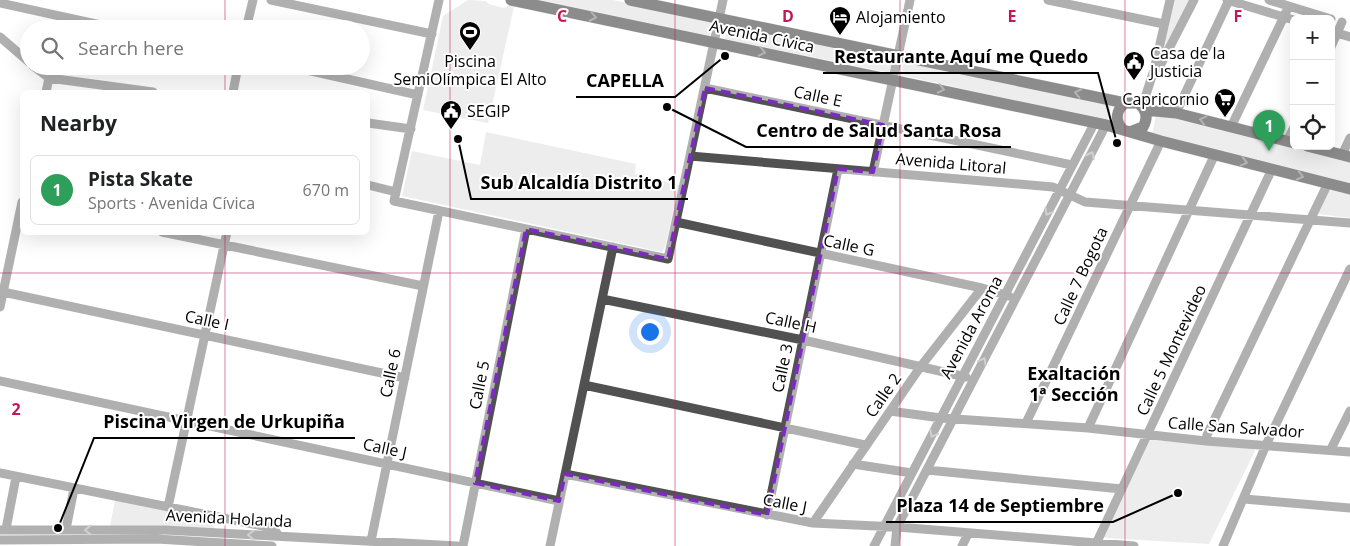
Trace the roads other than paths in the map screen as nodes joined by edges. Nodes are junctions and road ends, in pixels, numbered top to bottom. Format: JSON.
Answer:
{"nodes":[{"id":1,"x":253,"y":0,"type":"edge"},
{"id":2,"x":271,"y":0,"type":"edge"},
{"id":3,"x":439,"y":0,"type":"edge"},
{"id":4,"x":512,"y":0,"type":"edge"},
{"id":5,"x":630,"y":0,"type":"edge"},
{"id":6,"x":723,"y":0,"type":"edge"},
{"id":7,"x":910,"y":0,"type":"edge"},
{"id":8,"x":1048,"y":0,"type":"edge"},
{"id":9,"x":1170,"y":0,"type":"edge"},
{"id":10,"x":1194,"y":0,"type":"edge"},
{"id":11,"x":1229,"y":0,"type":"edge"},
{"id":12,"x":1270,"y":0,"type":"edge"},
{"id":13,"x":0,"y":3,"type":"edge"},
{"id":14,"x":1289,"y":6,"type":"junction"},
{"id":15,"x":1318,"y":15,"type":"edge"},
{"id":16,"x":1283,"y":17,"type":"junction"},
{"id":17,"x":719,"y":19,"type":"junction"},
{"id":18,"x":1290,"y":19,"type":"edge"},
{"id":19,"x":78,"y":20,"type":"edge"},
{"id":20,"x":248,"y":20,"type":"edge"},
{"id":21,"x":366,"y":20,"type":"edge"},
{"id":22,"x":370,"y":21,"type":"edge"},
{"id":23,"x":1346,"y":23,"type":"edge"},
{"id":24,"x":1164,"y":24,"type":"junction"},
{"id":25,"x":1335,"y":32,"type":"edge"},
{"id":26,"x":432,"y":34,"type":"junction"},
{"id":27,"x":0,"y":37,"type":"edge"},
{"id":28,"x":1350,"y":37,"type":"edge"},
{"id":29,"x":714,"y":42,"type":"junction"},
{"id":30,"x":20,"y":54,"type":"edge"},
{"id":31,"x":898,"y":56,"type":"junction"},
{"id":32,"x":1154,"y":70,"type":"junction"},
{"id":33,"x":45,"y":75,"type":"edge"},
{"id":34,"x":236,"y":75,"type":"edge"},
{"id":35,"x":329,"y":75,"type":"edge"},
{"id":36,"x":49,"y":78,"type":"junction"},
{"id":37,"x":893,"y":79,"type":"junction"},
{"id":38,"x":705,"y":88,"type":"junction"},
{"id":39,"x":46,"y":90,"type":"edge"},
{"id":40,"x":138,"y":90,"type":"edge"},
{"id":41,"x":233,"y":90,"type":"edge"},
{"id":42,"x":418,"y":95,"type":"junction"},
{"id":43,"x":1125,"y":103,"type":"junction"},
{"id":44,"x":1143,"y":108,"type":"junction"},
{"id":45,"x":1176,"y":113,"type":"junction"},
{"id":46,"x":370,"y":123,"type":"edge"},
{"id":47,"x":1101,"y":123,"type":"junction"},
{"id":48,"x":883,"y":125,"type":"junction"},
{"id":49,"x":1231,"y":127,"type":"junction"},
{"id":50,"x":411,"y":129,"type":"junction"},
{"id":51,"x":1126,"y":130,"type":"junction"},
{"id":52,"x":1350,"y":138,"type":"edge"},
{"id":53,"x":1161,"y":141,"type":"junction"},
{"id":54,"x":1290,"y":142,"type":"edge"},
{"id":55,"x":1323,"y":150,"type":"edge"},
{"id":56,"x":1215,"y":154,"type":"junction"},
{"id":57,"x":690,"y":156,"type":"junction"},
{"id":58,"x":1346,"y":156,"type":"edge"},
{"id":59,"x":1072,"y":165,"type":"junction"},
{"id":60,"x":838,"y":169,"type":"junction"},
{"id":61,"x":1272,"y":169,"type":"junction"},
{"id":62,"x":874,"y":172,"type":"junction"},
{"id":63,"x":1328,"y":184,"type":"junction"},
{"id":64,"x":370,"y":186,"type":"edge"},
{"id":65,"x":1060,"y":190,"type":"junction"},
{"id":66,"x":1350,"y":190,"type":"edge"},
{"id":67,"x":396,"y":192,"type":"junction"},
{"id":68,"x":1070,"y":195,"type":"junction"},
{"id":69,"x":1129,"y":206,"type":"junction"},
{"id":70,"x":20,"y":210,"type":"edge"},
{"id":71,"x":439,"y":211,"type":"junction"},
{"id":72,"x":1190,"y":211,"type":"junction"},
{"id":73,"x":1249,"y":216,"type":"junction"},
{"id":74,"x":1310,"y":219,"type":"junction"},
{"id":75,"x":676,"y":222,"type":"junction"},
{"id":76,"x":1350,"y":223,"type":"edge"},
{"id":77,"x":526,"y":229,"type":"junction"},
{"id":78,"x":176,"y":235,"type":"edge"},
{"id":79,"x":226,"y":235,"type":"edge"},
{"id":80,"x":224,"y":245,"type":"junction"},
{"id":81,"x":613,"y":247,"type":"junction"},
{"id":82,"x":820,"y":254,"type":"junction"},
{"id":83,"x":4,"y":269,"type":"edge"},
{"id":84,"x":1350,"y":269,"type":"edge"},
{"id":85,"x":423,"y":286,"type":"junction"},
{"id":86,"x":982,"y":288,"type":"junction"},
{"id":87,"x":3,"y":292,"type":"junction"},
{"id":88,"x":1005,"y":294,"type":"junction"},
{"id":89,"x":1016,"y":299,"type":"junction"},
{"id":90,"x":602,"y":300,"type":"junction"},
{"id":91,"x":0,"y":307,"type":"edge"},
{"id":92,"x":205,"y":335,"type":"junction"},
{"id":93,"x":803,"y":340,"type":"junction"},
{"id":94,"x":921,"y":366,"type":"junction"},
{"id":95,"x":962,"y":376,"type":"junction"},
{"id":96,"x":404,"y":378,"type":"junction"},
{"id":97,"x":974,"y":379,"type":"junction"},
{"id":98,"x":0,"y":381,"type":"edge"},
{"id":99,"x":584,"y":385,"type":"junction"},
{"id":100,"x":1350,"y":410,"type":"edge"},
{"id":101,"x":890,"y":411,"type":"junction"},
{"id":102,"x":941,"y":418,"type":"junction"},
{"id":103,"x":954,"y":418,"type":"junction"},
{"id":104,"x":187,"y":421,"type":"junction"},
{"id":105,"x":1026,"y":423,"type":"junction"},
{"id":106,"x":785,"y":428,"type":"junction"},
{"id":107,"x":1088,"y":428,"type":"junction"},
{"id":108,"x":1148,"y":435,"type":"junction"},
{"id":109,"x":1206,"y":441,"type":"junction"},
{"id":110,"x":865,"y":445,"type":"junction"},
{"id":111,"x":1266,"y":445,"type":"junction"},
{"id":112,"x":1331,"y":449,"type":"junction"},
{"id":113,"x":1350,"y":452,"type":"edge"},
{"id":114,"x":387,"y":464,"type":"junction"},
{"id":115,"x":853,"y":464,"type":"junction"},
{"id":116,"x":927,"y":470,"type":"junction"},
{"id":117,"x":0,"y":473,"type":"edge"},
{"id":118,"x":912,"y":473,"type":"junction"},
{"id":119,"x":565,"y":474,"type":"junction"},
{"id":120,"x":16,"y":477,"type":"junction"},
{"id":121,"x":475,"y":483,"type":"junction"},
{"id":122,"x":74,"y":489,"type":"junction"},
{"id":123,"x":1122,"y":489,"type":"junction"},
{"id":124,"x":1244,"y":499,"type":"junction"},
{"id":125,"x":559,"y":501,"type":"junction"},
{"id":126,"x":168,"y":507,"type":"junction"},
{"id":127,"x":1350,"y":508,"type":"edge"},
{"id":128,"x":767,"y":515,"type":"junction"},
{"id":129,"x":217,"y":517,"type":"junction"},
{"id":130,"x":813,"y":523,"type":"junction"},
{"id":131,"x":884,"y":527,"type":"junction"},
{"id":132,"x":897,"y":527,"type":"junction"},
{"id":133,"x":3,"y":530,"type":"edge"},
{"id":134,"x":66,"y":530,"type":"junction"},
{"id":135,"x":215,"y":533,"type":"junction"},
{"id":136,"x":968,"y":534,"type":"junction"},
{"id":137,"x":279,"y":536,"type":"junction"},
{"id":138,"x":0,"y":540,"type":"edge"},
{"id":139,"x":371,"y":541,"type":"junction"},
{"id":140,"x":45,"y":542,"type":"edge"},
{"id":141,"x":100,"y":542,"type":"edge"},
{"id":142,"x":157,"y":543,"type":"edge"},
{"id":143,"x":338,"y":543,"type":"edge"},
{"id":144,"x":1029,"y":543,"type":"edge"},
{"id":145,"x":213,"y":544,"type":"edge"},
{"id":146,"x":1096,"y":545,"type":"edge"},
{"id":147,"x":272,"y":546,"type":"edge"},
{"id":148,"x":449,"y":546,"type":"edge"},
{"id":149,"x":457,"y":546,"type":"edge"},
{"id":150,"x":463,"y":546,"type":"edge"},
{"id":151,"x":550,"y":546,"type":"edge"},
{"id":152,"x":874,"y":546,"type":"edge"},
{"id":153,"x":895,"y":546,"type":"edge"},
{"id":154,"x":962,"y":546,"type":"edge"},
{"id":155,"x":1134,"y":546,"type":"edge"},
{"id":156,"x":1223,"y":546,"type":"edge"}],
"edges":[{"from":1,"to":20,"type":"street"},
{"from":2,"to":21,"type":"street"},
{"from":3,"to":26,"type":"street"},
{"from":4,"to":29,"type":"main road","name":"Avenida Cívica","one_way":true},
{"from":5,"to":17,"type":"main road","name":"Avenida Cívica"},
{"from":6,"to":17,"type":"street"},
{"from":7,"to":31,"type":"street"},
{"from":8,"to":24,"type":"street"},
{"from":9,"to":24,"type":"street"},
{"from":10,"to":32,"type":"street"},
{"from":11,"to":16,"type":"street"},
{"from":11,"to":45,"type":"street"},
{"from":12,"to":14,"type":"street"},
{"from":13,"to":19,"type":"street"},
{"from":14,"to":15,"type":"street"},
{"from":14,"to":16,"type":"street"},
{"from":16,"to":18,"type":"street"},
{"from":16,"to":49,"type":"street"},
{"from":17,"to":29,"type":"street"},
{"from":17,"to":31,"type":"main road","name":"Avenida Cívica"},
{"from":22,"to":26,"type":"street"},
{"from":23,"to":25,"type":"street"},
{"from":24,"to":32,"type":"street"},
{"from":25,"to":28,"type":"street"},
{"from":26,"to":42,"type":"street"},
{"from":27,"to":30,"type":"street"},
{"from":29,"to":37,"type":"main road","name":"Avenida Cívica","one_way":true},
{"from":29,"to":38,"type":"street"},
{"from":31,"to":37,"type":"street"},
{"from":43,"to":31,"type":"main road","name":"Avenida Cívica","one_way":true},
{"from":32,"to":44,"type":"street"},
{"from":33,"to":36,"type":"street"},
{"from":34,"to":41,"type":"street"},
{"from":35,"to":42,"type":"street"},
{"from":36,"to":39,"type":"street"},
{"from":36,"to":40,"type":"street"},
{"from":37,"to":47,"type":"main road","name":"Avenida Cívica","one_way":true},
{"from":37,"to":48,"type":"street"},
{"from":38,"to":48,"type":"street","name":"Calle E"},
{"from":38,"to":57,"type":"street"},
{"from":42,"to":50,"type":"street"},
{"from":43,"to":44,"type":"main road"},
{"from":43,"to":51,"type":"main road"},
{"from":44,"to":45,"type":"main road"},
{"from":44,"to":51,"type":"main road"},
{"from":49,"to":45,"type":"main road","one_way":true},
{"from":46,"to":50,"type":"street"},
{"from":47,"to":51,"type":"main road","name":"Avenida Cívica"},
{"from":47,"to":59,"type":"street","name":"Avenida Aroma"},
{"from":68,"to":47,"type":"street","name":"Avenida Aroma","one_way":true},
{"from":48,"to":59,"type":"street","name":"Calle E"},
{"from":48,"to":62,"type":"street"},
{"from":49,"to":54,"type":"main road"},
{"from":50,"to":67,"type":"street"},
{"from":51,"to":53,"type":"main road","name":"Avenida Cívica"},
{"from":52,"to":58,"type":"street"},
{"from":53,"to":56,"type":"main road","name":"Avenida Cívica"},
{"from":53,"to":69,"type":"street","name":"Calle 7 Bogota"},
{"from":55,"to":58,"type":"main road"},
{"from":56,"to":61,"type":"main road","name":"Avenida Cívica","one_way":true},
{"from":56,"to":72,"type":"street"},
{"from":57,"to":60,"type":"street","name":"Avenida Litoral"},
{"from":57,"to":75,"type":"street"},
{"from":59,"to":65,"type":"street","name":"Avenida Aroma"},
{"from":60,"to":62,"type":"street","name":"Avenida Litoral"},
{"from":60,"to":82,"type":"street","name":"Calle 3"},
{"from":61,"to":63,"type":"main road","name":"Avenida Cívica","one_way":true},
{"from":61,"to":73,"type":"street","name":"Calle 5 Montevideo"},
{"from":62,"to":65,"type":"street","name":"Avenida Litoral"},
{"from":63,"to":66,"type":"main road","name":"Avenida Cívica"},
{"from":63,"to":74,"type":"street"},
{"from":64,"to":67,"type":"street"},
{"from":65,"to":68,"type":"street","name":"Avenida Litoral"},
{"from":65,"to":88,"type":"street","name":"Avenida Aroma","one_way":true},
{"from":67,"to":71,"type":"street"},
{"from":68,"to":69,"type":"street","name":"Avenida Litoral"},
{"from":68,"to":89,"type":"street","name":"Avenida Aroma"},
{"from":69,"to":72,"type":"street","name":"Avenida Litoral"},
{"from":69,"to":105,"type":"street","name":"Calle 7 Bogota"},
{"from":70,"to":83,"type":"street"},
{"from":71,"to":77,"type":"street"},
{"from":71,"to":85,"type":"street","name":"Calle 6"},
{"from":72,"to":73,"type":"street","name":"Avenida Litoral"},
{"from":72,"to":107,"type":"street"},
{"from":73,"to":74,"type":"street","name":"Avenida Litoral"},
{"from":73,"to":108,"type":"street","name":"Calle 5 Montevideo"},
{"from":74,"to":76,"type":"street","name":"Avenida Litoral"},
{"from":74,"to":109,"type":"street"},
{"from":75,"to":81,"type":"street"},
{"from":75,"to":82,"type":"street","name":"Calle G"},
{"from":77,"to":81,"type":"street"},
{"from":77,"to":121,"type":"street","name":"Calle 5"},
{"from":78,"to":80,"type":"street"},
{"from":79,"to":80,"type":"street"},
{"from":80,"to":85,"type":"street"},
{"from":80,"to":92,"type":"street"},
{"from":81,"to":90,"type":"street"},
{"from":82,"to":86,"type":"street","name":"Calle G"},
{"from":82,"to":93,"type":"street","name":"Calle 3"},
{"from":83,"to":87,"type":"street"},
{"from":84,"to":111,"type":"street"},
{"from":85,"to":96,"type":"street","name":"Calle 6"},
{"from":86,"to":88,"type":"street","name":"Calle G"},
{"from":86,"to":94,"type":"street","name":"Calle 2"},
{"from":87,"to":91,"type":"street"},
{"from":87,"to":92,"type":"street","name":"Calle I"},
{"from":88,"to":89,"type":"street","name":"Calle G"},
{"from":88,"to":95,"type":"street","name":"Avenida Aroma"},
{"from":97,"to":89,"type":"street","name":"Avenida Aroma","one_way":true},
{"from":90,"to":93,"type":"street","name":"Calle H"},
{"from":90,"to":99,"type":"street"},
{"from":92,"to":96,"type":"street","name":"Calle I"},
{"from":92,"to":104,"type":"street"},
{"from":93,"to":94,"type":"street","name":"Calle H"},
{"from":93,"to":106,"type":"street","name":"Calle 3"},
{"from":94,"to":95,"type":"street","name":"Calle H"},
{"from":94,"to":101,"type":"street","name":"Calle 2"},
{"from":95,"to":97,"type":"street","name":"Calle H"},
{"from":95,"to":102,"type":"street","name":"Avenida Aroma"},
{"from":96,"to":114,"type":"street","name":"Calle 6"},
{"from":97,"to":103,"type":"street","name":"Avenida Aroma"},
{"from":98,"to":104,"type":"street","name":"Calle J"},
{"from":99,"to":106,"type":"street"},
{"from":99,"to":119,"type":"street"},
{"from":100,"to":112,"type":"street"},
{"from":101,"to":102,"type":"street","name":"Calle San Salvador"},
{"from":101,"to":110,"type":"street","name":"Calle 2"},
{"from":102,"to":103,"type":"street","name":"Calle San Salvador"},
{"from":102,"to":118,"type":"street","name":"Avenida Aroma","one_way":true},
{"from":103,"to":105,"type":"street","name":"Calle San Salvador"},
{"from":103,"to":116,"type":"street","name":"Avenida Aroma"},
{"from":104,"to":114,"type":"street","name":"Calle J"},
{"from":104,"to":126,"type":"street"},
{"from":105,"to":107,"type":"street","name":"Calle San Salvador"},
{"from":106,"to":110,"type":"street"},
{"from":106,"to":128,"type":"street","name":"Calle 3"},
{"from":107,"to":108,"type":"street","name":"Calle San Salvador"},
{"from":108,"to":109,"type":"street","name":"Calle San Salvador"},
{"from":108,"to":123,"type":"street","name":"Calle 5 Montevideo"},
{"from":109,"to":111,"type":"street","name":"Calle San Salvador"},
{"from":110,"to":115,"type":"street","name":"Calle 2"},
{"from":111,"to":112,"type":"street","name":"Calle San Salvador"},
{"from":111,"to":124,"type":"street"},
{"from":112,"to":113,"type":"street","name":"Calle San Salvador"},
{"from":114,"to":121,"type":"street","name":"Calle J"},
{"from":114,"to":139,"type":"street","name":"Calle 6"},
{"from":115,"to":118,"type":"street"},
{"from":115,"to":130,"type":"street","name":"Calle 2"},
{"from":116,"to":123,"type":"street"},
{"from":116,"to":132,"type":"street","name":"Avenida Aroma"},
{"from":117,"to":120,"type":"street"},
{"from":118,"to":131,"type":"street","name":"Avenida Aroma"},
{"from":119,"to":125,"type":"street"},
{"from":119,"to":128,"type":"street","name":"Calle J"},
{"from":120,"to":122,"type":"street"},
{"from":120,"to":133,"type":"street"},
{"from":121,"to":125,"type":"street","name":"Calle J"},
{"from":121,"to":150,"type":"street","name":"Calle 5"},
{"from":122,"to":126,"type":"street"},
{"from":122,"to":134,"type":"street"},
{"from":123,"to":146,"type":"street","name":"Calle 5 Montevideo"},
{"from":124,"to":127,"type":"street"},
{"from":124,"to":156,"type":"street"},
{"from":125,"to":151,"type":"street"},
{"from":126,"to":129,"type":"street"},
{"from":128,"to":130,"type":"street","name":"Calle J"},
{"from":129,"to":135,"type":"street"},
{"from":129,"to":137,"type":"street"},
{"from":130,"to":131,"type":"street","name":"Calle J"},
{"from":131,"to":132,"type":"street","name":"Calle J"},
{"from":131,"to":152,"type":"street","name":"Avenida Aroma"},
{"from":132,"to":136,"type":"street","name":"Calle J"},
{"from":132,"to":153,"type":"street","name":"Avenida Aroma"},
{"from":133,"to":134,"type":"street","name":"Avenida Holanda"},
{"from":135,"to":134,"type":"street","name":"Avenida Holanda","one_way":true},
{"from":137,"to":135,"type":"street","name":"Avenida Holanda","one_way":true},
{"from":135,"to":145,"type":"street"},
{"from":136,"to":144,"type":"street","name":"Calle J"},
{"from":136,"to":154,"type":"street"},
{"from":137,"to":143,"type":"street","name":"Avenida Holanda"},
{"from":138,"to":140,"type":"street","name":"Avenida Holanda"},
{"from":139,"to":143,"type":"street","name":"Avenida Holanda"},
{"from":139,"to":148,"type":"street","name":"Avenida Holanda"},
{"from":140,"to":141,"type":"street","name":"Avenida Holanda"},
{"from":141,"to":142,"type":"street","name":"Avenida Holanda"},
{"from":142,"to":145,"type":"street","name":"Avenida Holanda"},
{"from":144,"to":146,"type":"street","name":"Calle J"},
{"from":145,"to":147,"type":"street","name":"Avenida Holanda"},
{"from":146,"to":155,"type":"street","name":"Calle J"},
{"from":148,"to":149,"type":"street","name":"Avenida Holanda"}]}
